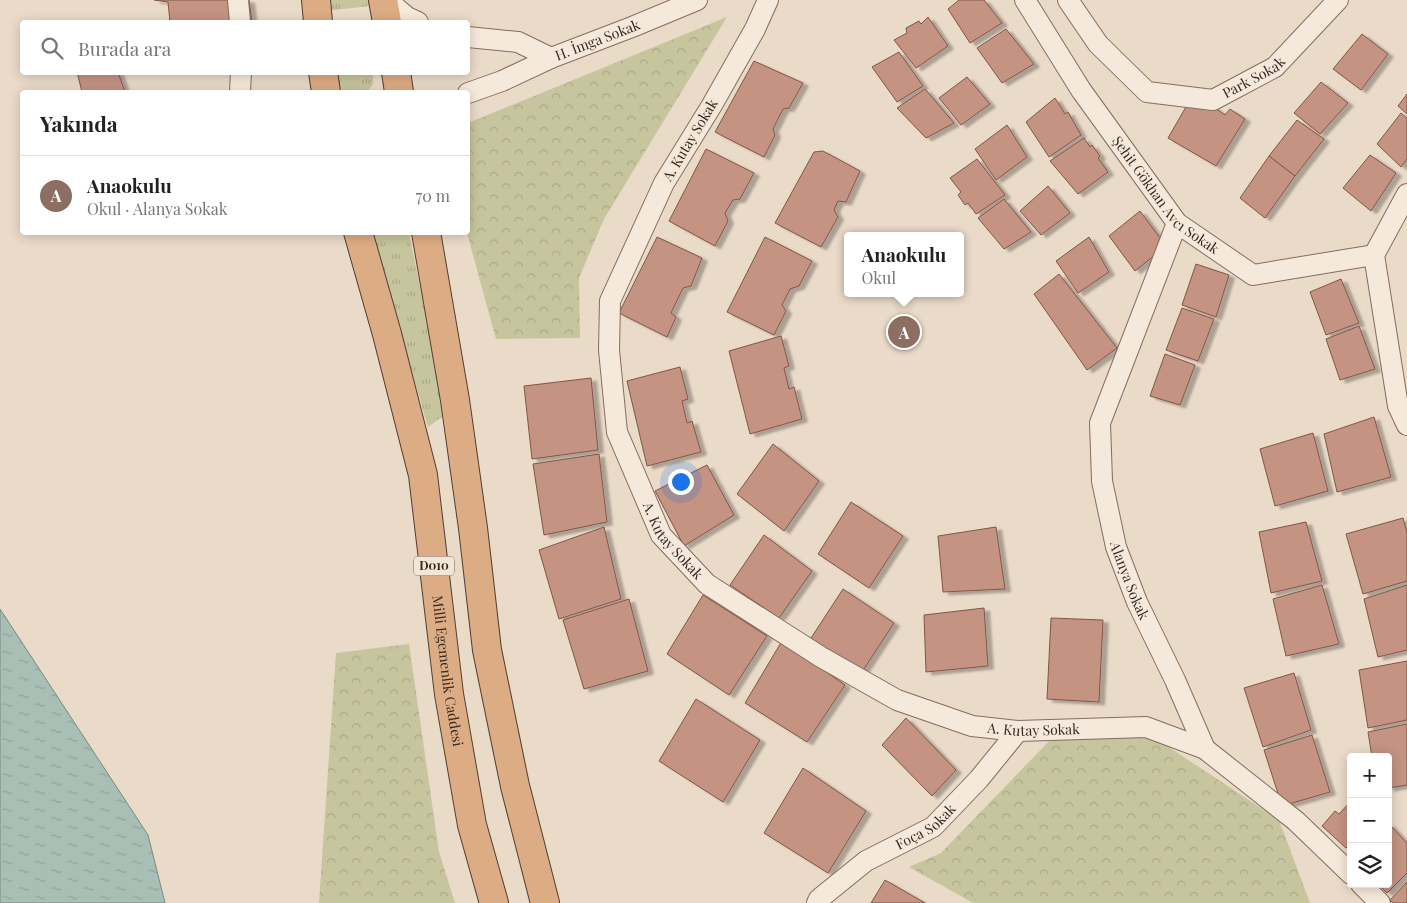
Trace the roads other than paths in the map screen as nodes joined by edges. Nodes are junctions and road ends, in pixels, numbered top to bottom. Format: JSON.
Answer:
{"nodes":[{"id":1,"x":238,"y":0,"type":"edge"},
{"id":2,"x":316,"y":0,"type":"edge"},
{"id":3,"x":383,"y":0,"type":"edge"},
{"id":4,"x":387,"y":0,"type":"edge"},
{"id":5,"x":697,"y":0,"type":"edge"},
{"id":6,"x":768,"y":0,"type":"edge"},
{"id":7,"x":1025,"y":0,"type":"edge"},
{"id":8,"x":1068,"y":0,"type":"edge"},
{"id":9,"x":1338,"y":0,"type":"edge"},
{"id":10,"x":240,"y":20,"type":"edge"},
{"id":11,"x":318,"y":20,"type":"edge"},
{"id":12,"x":387,"y":20,"type":"edge"},
{"id":13,"x":414,"y":20,"type":"edge"},
{"id":14,"x":470,"y":37,"type":"edge"},
{"id":15,"x":550,"y":58,"type":"junction"},
{"id":16,"x":241,"y":75,"type":"edge"},
{"id":17,"x":323,"y":75,"type":"edge"},
{"id":18,"x":396,"y":75,"type":"edge"},
{"id":19,"x":240,"y":90,"type":"edge"},
{"id":20,"x":326,"y":90,"type":"edge"},
{"id":21,"x":399,"y":90,"type":"edge"},
{"id":22,"x":470,"y":93,"type":"edge"},
{"id":23,"x":1407,"y":194,"type":"edge"},
{"id":24,"x":1177,"y":224,"type":"junction"},
{"id":25,"x":359,"y":235,"type":"edge"},
{"id":26,"x":427,"y":235,"type":"edge"},
{"id":27,"x":1374,"y":255,"type":"junction"},
{"id":28,"x":1407,"y":425,"type":"edge"},
{"id":29,"x":1018,"y":731,"type":"junction"},
{"id":30,"x":1205,"y":748,"type":"junction"},
{"id":31,"x":1347,"y":870,"type":"edge"},
{"id":32,"x":1365,"y":888,"type":"edge"},
{"id":33,"x":494,"y":903,"type":"edge"},
{"id":34,"x":545,"y":903,"type":"edge"},
{"id":35,"x":817,"y":903,"type":"edge"},
{"id":36,"x":1380,"y":903,"type":"edge"}],
"edges":[{"from":1,"to":10,"type":"street"},
{"from":2,"to":11,"type":"highway"},
{"from":3,"to":12,"type":"highway"},
{"from":4,"to":13,"type":"street"},
{"from":5,"to":15,"type":"street","name":"H. İmga Sokak"},
{"from":6,"to":29,"type":"street","name":"A. Kutay Sokak"},
{"from":7,"to":24,"type":"street","name":"Şehit Gökhan Avcı Sokak"},
{"from":8,"to":9,"type":"street","name":"Park Sokak"},
{"from":14,"to":15,"type":"street","name":"H. İmga Sokak"},
{"from":15,"to":22,"type":"street"},
{"from":16,"to":19,"type":"street"},
{"from":17,"to":20,"type":"highway"},
{"from":18,"to":21,"type":"highway"},
{"from":23,"to":27,"type":"street"},
{"from":24,"to":27,"type":"street","name":"Şehit Gökhan Avcı Sokak"},
{"from":24,"to":30,"type":"street","name":"Alanya Sokak"},
{"from":25,"to":33,"type":"highway","name":"Milli Egemenlik Caddesi","number":"D010"},
{"from":26,"to":34,"type":"highway"},
{"from":27,"to":28,"type":"street"},
{"from":29,"to":30,"type":"street","name":"A. Kutay Sokak"},
{"from":29,"to":35,"type":"street","name":"Foça Sokak"},
{"from":30,"to":31,"type":"street","name":"Alanya Sokak"},
{"from":32,"to":36,"type":"street"}]}
